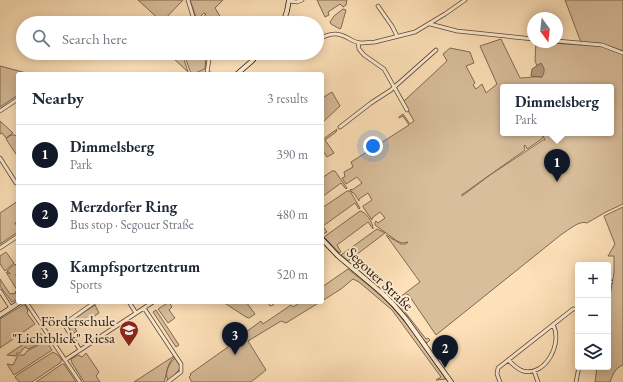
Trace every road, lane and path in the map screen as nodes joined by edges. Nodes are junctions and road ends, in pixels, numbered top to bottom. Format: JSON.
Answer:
{"nodes":[{"id":1,"x":188,"y":0,"type":"edge"},
{"id":2,"x":302,"y":0,"type":"edge"},
{"id":3,"x":466,"y":0,"type":"edge"},
{"id":4,"x":289,"y":1,"type":"edge"},
{"id":5,"x":378,"y":6,"type":"dead end"},
{"id":6,"x":192,"y":16,"type":"edge"},
{"id":7,"x":285,"y":16,"type":"edge"},
{"id":8,"x":430,"y":24,"type":"junction"},
{"id":9,"x":397,"y":36,"type":"junction"},
{"id":10,"x":324,"y":37,"type":"edge"},
{"id":11,"x":527,"y":38,"type":"edge"},
{"id":12,"x":563,"y":42,"type":"edge"},
{"id":13,"x":358,"y":43,"type":"junction"},
{"id":14,"x":436,"y":50,"type":"dead end"},
{"id":15,"x":623,"y":53,"type":"edge"},
{"id":16,"x":209,"y":60,"type":"edge"},
{"id":17,"x":253,"y":60,"type":"edge"},
{"id":18,"x":209,"y":72,"type":"edge"},
{"id":19,"x":239,"y":72,"type":"edge"},
{"id":20,"x":393,"y":88,"type":"junction"},
{"id":21,"x":16,"y":100,"type":"edge"},
{"id":22,"x":407,"y":110,"type":"dead end"},
{"id":23,"x":0,"y":111,"type":"edge"},
{"id":24,"x":340,"y":128,"type":"dead end"},
{"id":25,"x":0,"y":158,"type":"edge"},
{"id":26,"x":16,"y":183,"type":"dead end"},
{"id":27,"x":16,"y":237,"type":"edge"},
{"id":28,"x":324,"y":241,"type":"edge"},
{"id":29,"x":0,"y":248,"type":"edge"},
{"id":30,"x":0,"y":291,"type":"edge"},
{"id":31,"x":17,"y":304,"type":"edge"},
{"id":32,"x":27,"y":304,"type":"edge"},
{"id":33,"x":93,"y":304,"type":"edge"},
{"id":34,"x":130,"y":304,"type":"edge"},
{"id":35,"x":150,"y":304,"type":"edge"},
{"id":36,"x":11,"y":308,"type":"junction"},
{"id":37,"x":144,"y":308,"type":"junction"},
{"id":38,"x":575,"y":309,"type":"edge"},
{"id":39,"x":136,"y":313,"type":"junction"},
{"id":40,"x":0,"y":315,"type":"edge"},
{"id":41,"x":553,"y":325,"type":"junction"},
{"id":42,"x":80,"y":350,"type":"junction"},
{"id":43,"x":65,"y":360,"type":"junction"},
{"id":44,"x":508,"y":360,"type":"junction"},
{"id":45,"x":578,"y":370,"type":"edge"},
{"id":46,"x":534,"y":371,"type":"junction"},
{"id":47,"x":80,"y":382,"type":"edge"},
{"id":48,"x":168,"y":382,"type":"edge"},
{"id":49,"x":451,"y":382,"type":"edge"},
{"id":50,"x":500,"y":382,"type":"edge"},
{"id":51,"x":538,"y":382,"type":"edge"},
{"id":52,"x":576,"y":382,"type":"edge"}],
"edges":[{"from":1,"to":6,"type":"street"},
{"from":2,"to":4,"type":"street"},
{"from":3,"to":8,"type":"street"},
{"from":4,"to":7,"type":"street"},
{"from":5,"to":9,"type":"street"},
{"from":8,"to":9,"type":"street"},
{"from":8,"to":11,"type":"street"},
{"from":9,"to":13,"type":"street"},
{"from":10,"to":13,"type":"street"},
{"from":12,"to":15,"type":"street"},
{"from":13,"to":20,"type":"street"},
{"from":14,"to":20,"type":"street"},
{"from":16,"to":18,"type":"street"},
{"from":17,"to":19,"type":"street"},
{"from":20,"to":22,"type":"street"},
{"from":20,"to":24,"type":"street"},
{"from":21,"to":23,"type":"street"},
{"from":25,"to":26,"type":"street"},
{"from":27,"to":29,"type":"street"},
{"from":28,"to":49,"type":"street","name":"Segouer Straße"},
{"from":30,"to":36,"type":"street"},
{"from":31,"to":36,"type":"street"},
{"from":32,"to":43,"type":"street"},
{"from":33,"to":42,"type":"street"},
{"from":34,"to":39,"type":"street"},
{"from":35,"to":37,"type":"street"},
{"from":36,"to":40,"type":"street"},
{"from":37,"to":39,"type":"street"},
{"from":37,"to":48,"type":"street"},
{"from":38,"to":41,"type":"street"},
{"from":39,"to":42,"type":"street"},
{"from":41,"to":44,"type":"street"},
{"from":41,"to":46,"type":"street"},
{"from":42,"to":43,"type":"street"},
{"from":43,"to":47,"type":"street"},
{"from":44,"to":46,"type":"street"},
{"from":44,"to":50,"type":"street"},
{"from":45,"to":52,"type":"street"},
{"from":46,"to":51,"type":"street"}]}
